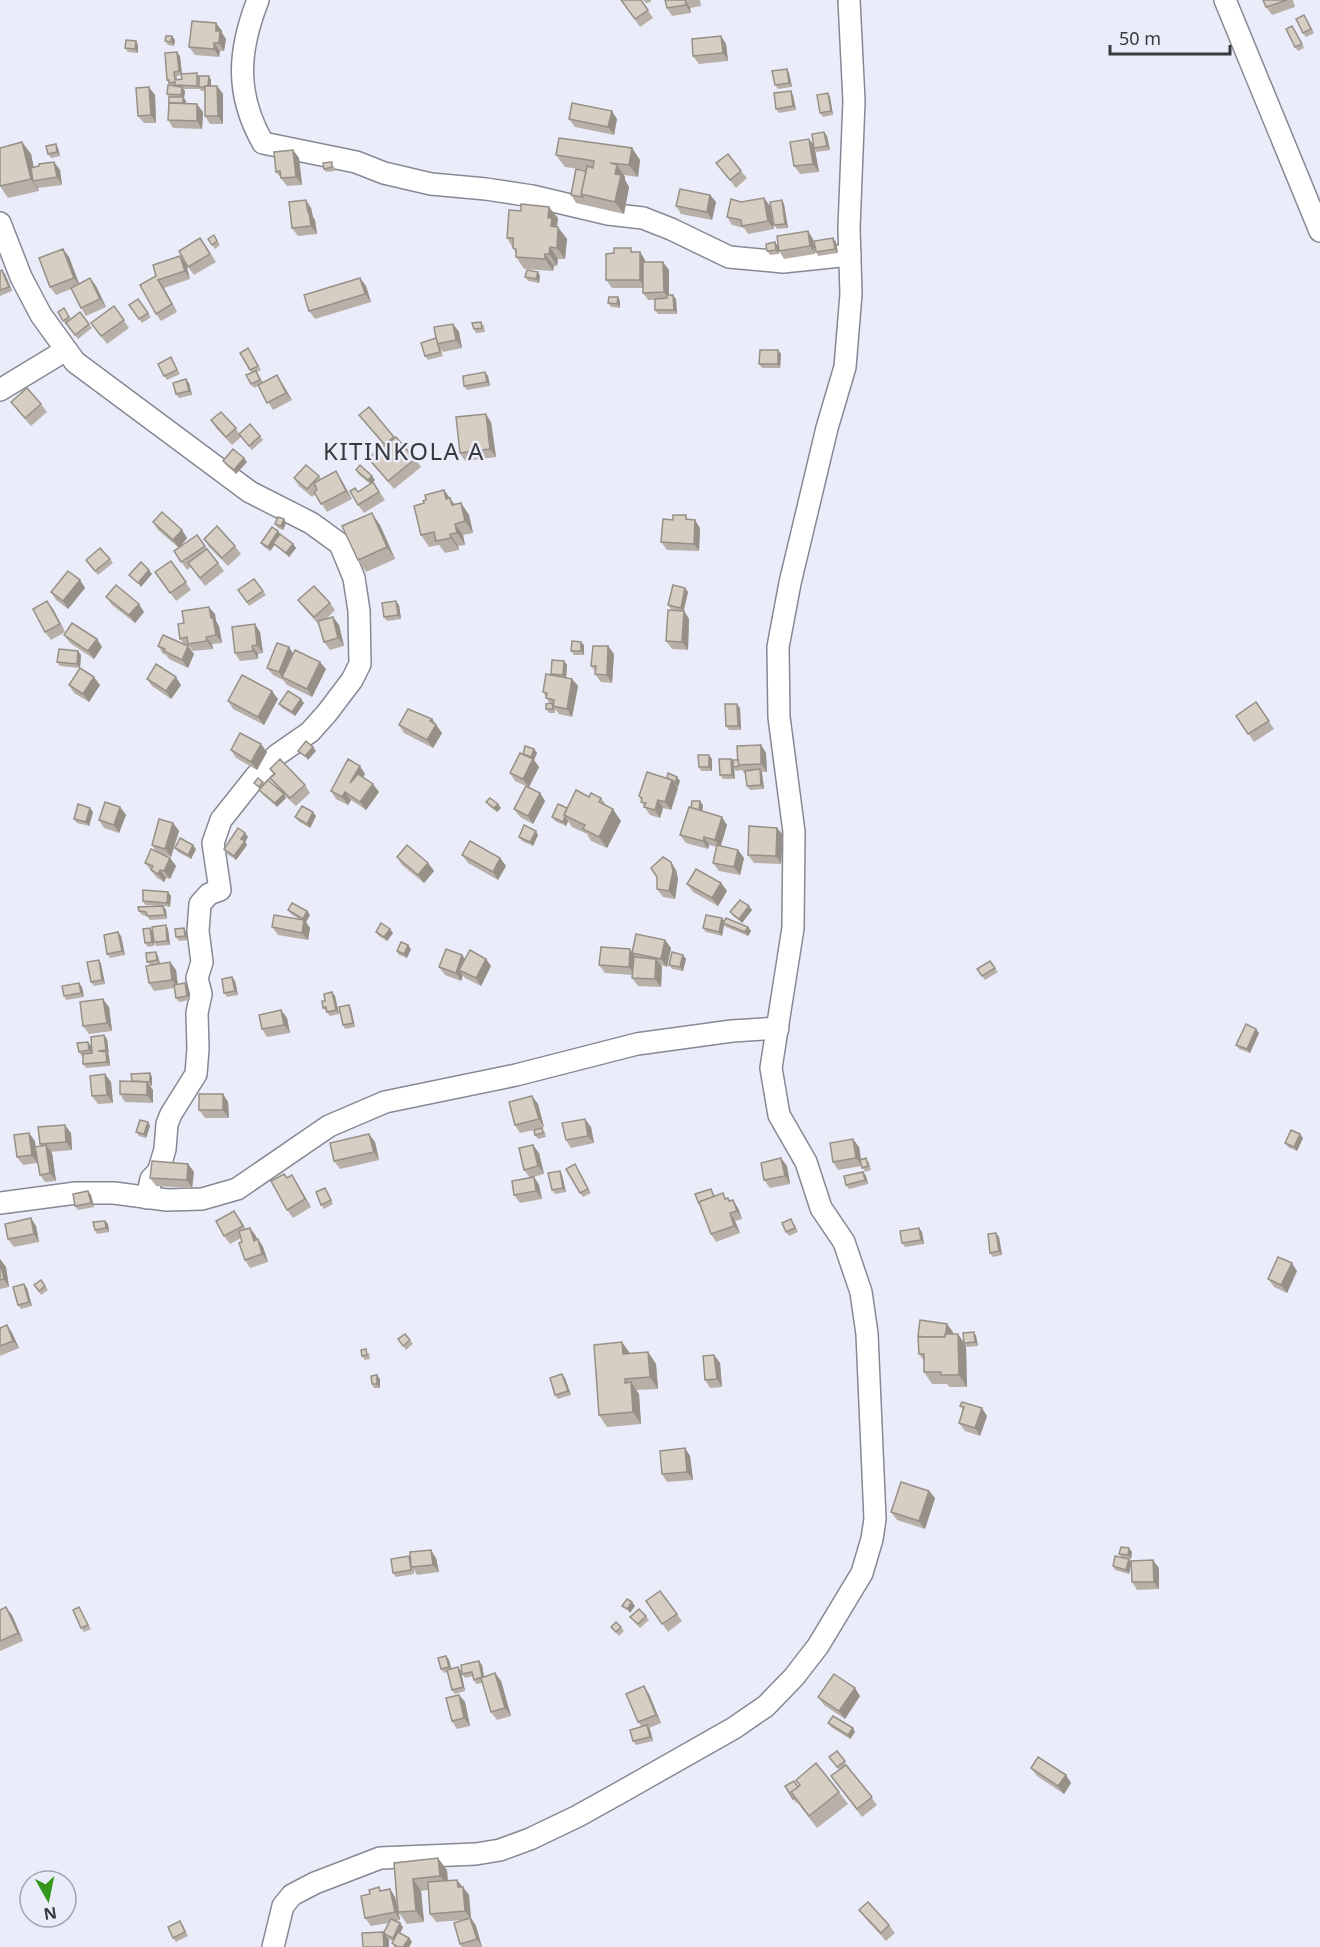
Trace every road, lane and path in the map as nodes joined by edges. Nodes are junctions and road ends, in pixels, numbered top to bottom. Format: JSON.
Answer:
{"nodes":[{"id":1,"x":258,"y":0,"type":"edge"},
{"id":2,"x":849,"y":0,"type":"edge"},
{"id":3,"x":1225,"y":0,"type":"edge"},
{"id":4,"x":0,"y":223,"type":"edge"},
{"id":5,"x":1320,"y":231,"type":"edge"},
{"id":6,"x":850,"y":255,"type":"junction"},
{"id":7,"x":66,"y":351,"type":"junction"},
{"id":8,"x":0,"y":390,"type":"edge"},
{"id":9,"x":778,"y":1028,"type":"junction"},
{"id":10,"x":147,"y":1198,"type":"junction"},
{"id":11,"x":0,"y":1203,"type":"edge"},
{"id":12,"x":273,"y":1947,"type":"edge"}],
"edges":[{"from":1,"to":6,"type":"street"},
{"from":2,"to":6,"type":"street"},
{"from":3,"to":5,"type":"street"},
{"from":4,"to":7,"type":"street"},
{"from":6,"to":9,"type":"street"},
{"from":7,"to":8,"type":"street"},
{"from":7,"to":10,"type":"street"},
{"from":9,"to":10,"type":"street"},
{"from":9,"to":12,"type":"street"},
{"from":10,"to":11,"type":"street"}]}
